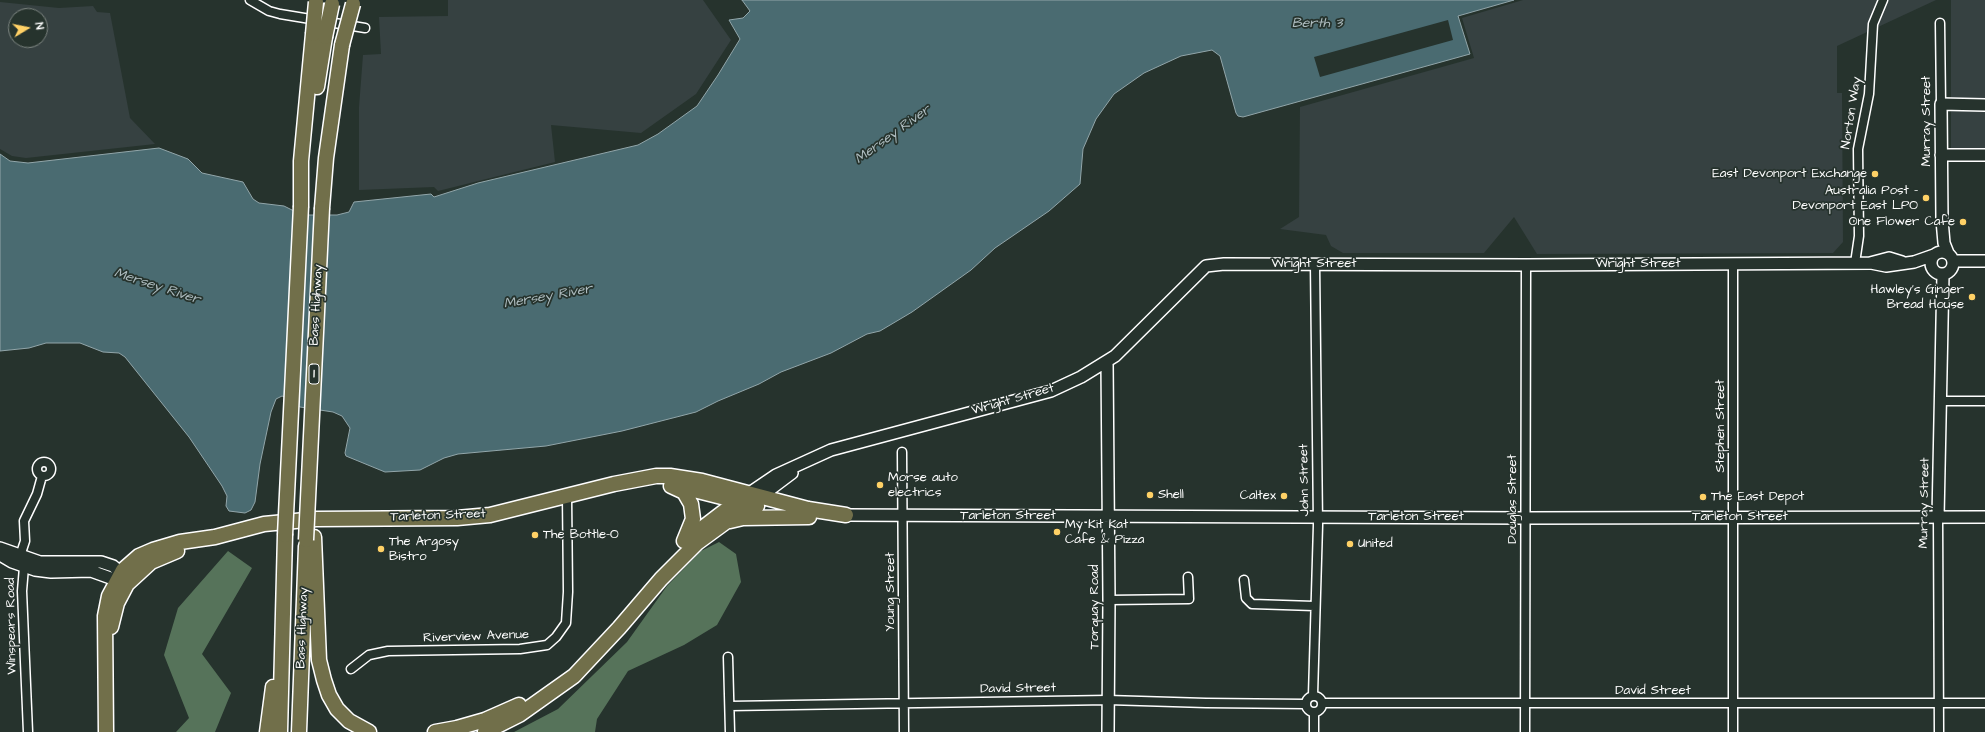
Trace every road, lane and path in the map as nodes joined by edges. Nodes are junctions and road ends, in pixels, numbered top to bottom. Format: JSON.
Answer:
{"nodes":[{"id":1,"x":250,"y":0,"type":"edge"},
{"id":2,"x":1883,"y":0,"type":"edge"},
{"id":3,"x":316,"y":1,"type":"edge"},
{"id":4,"x":332,"y":2,"type":"edge"},
{"id":5,"x":354,"y":2,"type":"edge"},
{"id":6,"x":1940,"y":23,"type":"dead end"},
{"id":7,"x":365,"y":28,"type":"dead end"},
{"id":8,"x":319,"y":35,"type":"junction"},
{"id":9,"x":1941,"y":104,"type":"junction"},
{"id":10,"x":1985,"y":105,"type":"edge"},
{"id":11,"x":1942,"y":155,"type":"junction"},
{"id":12,"x":1985,"y":155,"type":"edge"},
{"id":13,"x":1943,"y":255,"type":"junction"},
{"id":14,"x":1985,"y":261,"type":"edge"},
{"id":15,"x":1905,"y":262,"type":"junction"},
{"id":16,"x":1855,"y":263,"type":"junction"},
{"id":17,"x":1315,"y":264,"type":"junction"},
{"id":18,"x":1733,"y":264,"type":"junction"},
{"id":19,"x":1526,"y":265,"type":"junction"},
{"id":20,"x":1938,"y":271,"type":"junction"},
{"id":21,"x":1107,"y":361,"type":"junction"},
{"id":22,"x":1940,"y":401,"type":"junction"},
{"id":23,"x":1985,"y":401,"type":"edge"},
{"id":24,"x":902,"y":452,"type":"dead end"},
{"id":25,"x":42,"y":476,"type":"dead end"},
{"id":26,"x":625,"y":482,"type":"junction"},
{"id":27,"x":671,"y":486,"type":"junction"},
{"id":28,"x":567,"y":496,"type":"junction"},
{"id":29,"x":749,"y":499,"type":"junction"},
{"id":30,"x":846,"y":515,"type":"junction"},
{"id":31,"x":903,"y":516,"type":"junction"},
{"id":32,"x":1109,"y":516,"type":"junction"},
{"id":33,"x":809,"y":517,"type":"junction"},
{"id":34,"x":1318,"y":517,"type":"junction"},
{"id":35,"x":1733,"y":517,"type":"junction"},
{"id":36,"x":1938,"y":517,"type":"junction"},
{"id":37,"x":1985,"y":517,"type":"edge"},
{"id":38,"x":1525,"y":518,"type":"junction"},
{"id":39,"x":728,"y":522,"type":"junction"},
{"id":40,"x":310,"y":539,"type":"junction"},
{"id":41,"x":0,"y":548,"type":"edge"},
{"id":42,"x":679,"y":552,"type":"junction"},
{"id":43,"x":0,"y":555,"type":"edge"},
{"id":44,"x":22,"y":561,"type":"junction"},
{"id":45,"x":1188,"y":577,"type":"dead end"},
{"id":46,"x":661,"y":578,"type":"junction"},
{"id":47,"x":121,"y":579,"type":"junction"},
{"id":48,"x":1244,"y":580,"type":"dead end"},
{"id":49,"x":1109,"y":600,"type":"junction"},
{"id":50,"x":283,"y":605,"type":"junction"},
{"id":51,"x":1314,"y":606,"type":"junction"},
{"id":52,"x":619,"y":628,"type":"junction"},
{"id":53,"x":728,"y":657,"type":"dead end"},
{"id":54,"x":351,"y":669,"type":"dead end"},
{"id":55,"x":1313,"y":695,"type":"junction"},
{"id":56,"x":1108,"y":700,"type":"junction"},
{"id":57,"x":903,"y":702,"type":"junction"},
{"id":58,"x":1939,"y":702,"type":"junction"},
{"id":59,"x":1985,"y":702,"type":"edge"},
{"id":60,"x":1322,"y":703,"type":"junction"},
{"id":61,"x":1525,"y":703,"type":"junction"},
{"id":62,"x":1733,"y":703,"type":"junction"},
{"id":63,"x":1305,"y":704,"type":"junction"},
{"id":64,"x":730,"y":706,"type":"junction"},
{"id":65,"x":1314,"y":712,"type":"junction"},
{"id":66,"x":107,"y":729,"type":"edge"},
{"id":67,"x":28,"y":732,"type":"edge"},
{"id":68,"x":267,"y":732,"type":"edge"},
{"id":69,"x":280,"y":732,"type":"edge"},
{"id":70,"x":299,"y":732,"type":"edge"},
{"id":71,"x":369,"y":732,"type":"edge"},
{"id":72,"x":435,"y":732,"type":"edge"},
{"id":73,"x":485,"y":732,"type":"edge"},
{"id":74,"x":730,"y":732,"type":"edge"},
{"id":75,"x":904,"y":732,"type":"edge"},
{"id":76,"x":1108,"y":732,"type":"edge"},
{"id":77,"x":1314,"y":732,"type":"edge"},
{"id":78,"x":1524,"y":732,"type":"edge"},
{"id":79,"x":1732,"y":732,"type":"edge"},
{"id":80,"x":1939,"y":732,"type":"edge"}],
"edges":[{"from":1,"to":7,"type":"street"},
{"from":2,"to":16,"type":"street","name":"Norton Way"},
{"from":3,"to":8,"type":"highway","bridge":true},
{"from":4,"to":8,"type":"highway","bridge":true},
{"from":5,"to":40,"type":"highway","name":"Bass Highway","number":"1","bridge":true},
{"from":6,"to":9,"type":"street","name":"Murray Street"},
{"from":8,"to":50,"type":"highway","name":"Bass Highway","number":"1","bridge":true},
{"from":9,"to":10,"type":"main road"},
{"from":9,"to":11,"type":"main road","name":"Murray Street"},
{"from":11,"to":12,"type":"main road"},
{"from":11,"to":13,"type":"main road","name":"Murray Street"},
{"from":13,"to":14,"type":"main road","name":"Wright Street"},
{"from":13,"to":15,"type":"main road","name":"Wright Street"},
{"from":13,"to":20,"type":"main road","name":"Murray Street"},
{"from":13,"to":20,"type":"main road"},
{"from":15,"to":16,"type":"main road","name":"Wright Street"},
{"from":15,"to":20,"type":"main road","name":"Wright Street"},
{"from":16,"to":18,"type":"main road","name":"Wright Street"},
{"from":17,"to":19,"type":"main road","name":"Wright Street"},
{"from":17,"to":21,"type":"main road","name":"Wright Street"},
{"from":17,"to":34,"type":"street","name":"John Street"},
{"from":18,"to":19,"type":"main road","name":"Wright Street"},
{"from":18,"to":35,"type":"street","name":"Stephen Street"},
{"from":19,"to":38,"type":"street","name":"Douglas Street"},
{"from":20,"to":22,"type":"main road","name":"Murray Street"},
{"from":21,"to":29,"type":"main road","name":"Wright Street"},
{"from":21,"to":32,"type":"main road","name":"Torquay Road"},
{"from":22,"to":23,"type":"street"},
{"from":22,"to":36,"type":"main road","name":"Murray Street"},
{"from":24,"to":31,"type":"street","name":"Young Street"},
{"from":25,"to":44,"type":"street","name":"Winspears Road"},
{"from":26,"to":27,"type":"highway","name":"Tarleton Street"},
{"from":26,"to":28,"type":"highway","name":"Tarleton Street"},
{"from":26,"to":29,"type":"highway","name":"Tarleton Street"},
{"from":27,"to":29,"type":"highway","name":"Tarleton Street"},
{"from":27,"to":42,"type":"highway"},
{"from":28,"to":47,"type":"highway","name":"Tarleton Street"},
{"from":28,"to":54,"type":"street","name":"Riverview Avenue"},
{"from":29,"to":30,"type":"highway","name":"Tarleton Street"},
{"from":29,"to":33,"type":"highway","name":"Tarleton Street"},
{"from":29,"to":39,"type":"highway"},
{"from":29,"to":42,"type":"highway"},
{"from":30,"to":31,"type":"main road","name":"Tarleton Street"},
{"from":30,"to":33,"type":"highway","name":"Tarleton Street"},
{"from":31,"to":32,"type":"main road","name":"Tarleton Street"},
{"from":31,"to":57,"type":"street","name":"Young Street"},
{"from":32,"to":34,"type":"main road","name":"Tarleton Street"},
{"from":32,"to":49,"type":"main road","name":"Torquay Road"},
{"from":33,"to":39,"type":"highway"},
{"from":34,"to":38,"type":"main road","name":"Tarleton Street"},
{"from":34,"to":51,"type":"street","name":"John Street"},
{"from":35,"to":36,"type":"main road","name":"Tarleton Street"},
{"from":35,"to":38,"type":"main road","name":"Tarleton Street"},
{"from":35,"to":62,"type":"street","name":"Stephen Street"},
{"from":36,"to":37,"type":"main road","name":"Tarleton Street"},
{"from":36,"to":58,"type":"street","name":"Murray Street"},
{"from":38,"to":61,"type":"street","name":"Douglas Street"},
{"from":39,"to":46,"type":"highway"},
{"from":40,"to":70,"type":"highway","name":"Bass Highway"},
{"from":40,"to":71,"type":"highway"},
{"from":41,"to":44,"type":"main road"},
{"from":42,"to":46,"type":"highway"},
{"from":43,"to":44,"type":"main road"},
{"from":44,"to":47,"type":"main road"},
{"from":44,"to":67,"type":"street","name":"Winspears Road"},
{"from":45,"to":49,"type":"street"},
{"from":46,"to":52,"type":"highway"},
{"from":47,"to":66,"type":"highway"},
{"from":48,"to":51,"type":"street"},
{"from":49,"to":56,"type":"main road","name":"Torquay Road"},
{"from":50,"to":68,"type":"highway"},
{"from":50,"to":69,"type":"highway","name":"Bass Highway","number":"1"},
{"from":51,"to":55,"type":"street","name":"John Street"},
{"from":52,"to":72,"type":"highway"},
{"from":52,"to":73,"type":"highway"},
{"from":53,"to":64,"type":"street"},
{"from":55,"to":60,"type":"street"},
{"from":55,"to":63,"type":"street"},
{"from":56,"to":57,"type":"street","name":"David Street"},
{"from":56,"to":63,"type":"street","name":"David Street"},
{"from":56,"to":76,"type":"main road","name":"Torquay Road"},
{"from":57,"to":64,"type":"street","name":"David Street"},
{"from":57,"to":75,"type":"street","name":"Young Street"},
{"from":58,"to":59,"type":"street","name":"David Street"},
{"from":58,"to":62,"type":"street","name":"David Street"},
{"from":58,"to":80,"type":"street","name":"Murray Street"},
{"from":60,"to":61,"type":"street","name":"David Street"},
{"from":60,"to":65,"type":"street"},
{"from":61,"to":62,"type":"street","name":"David Street"},
{"from":61,"to":78,"type":"street","name":"Douglas Street"},
{"from":62,"to":79,"type":"street","name":"Stephen Street"},
{"from":63,"to":65,"type":"street"},
{"from":64,"to":74,"type":"street"},
{"from":65,"to":77,"type":"street"}]}
